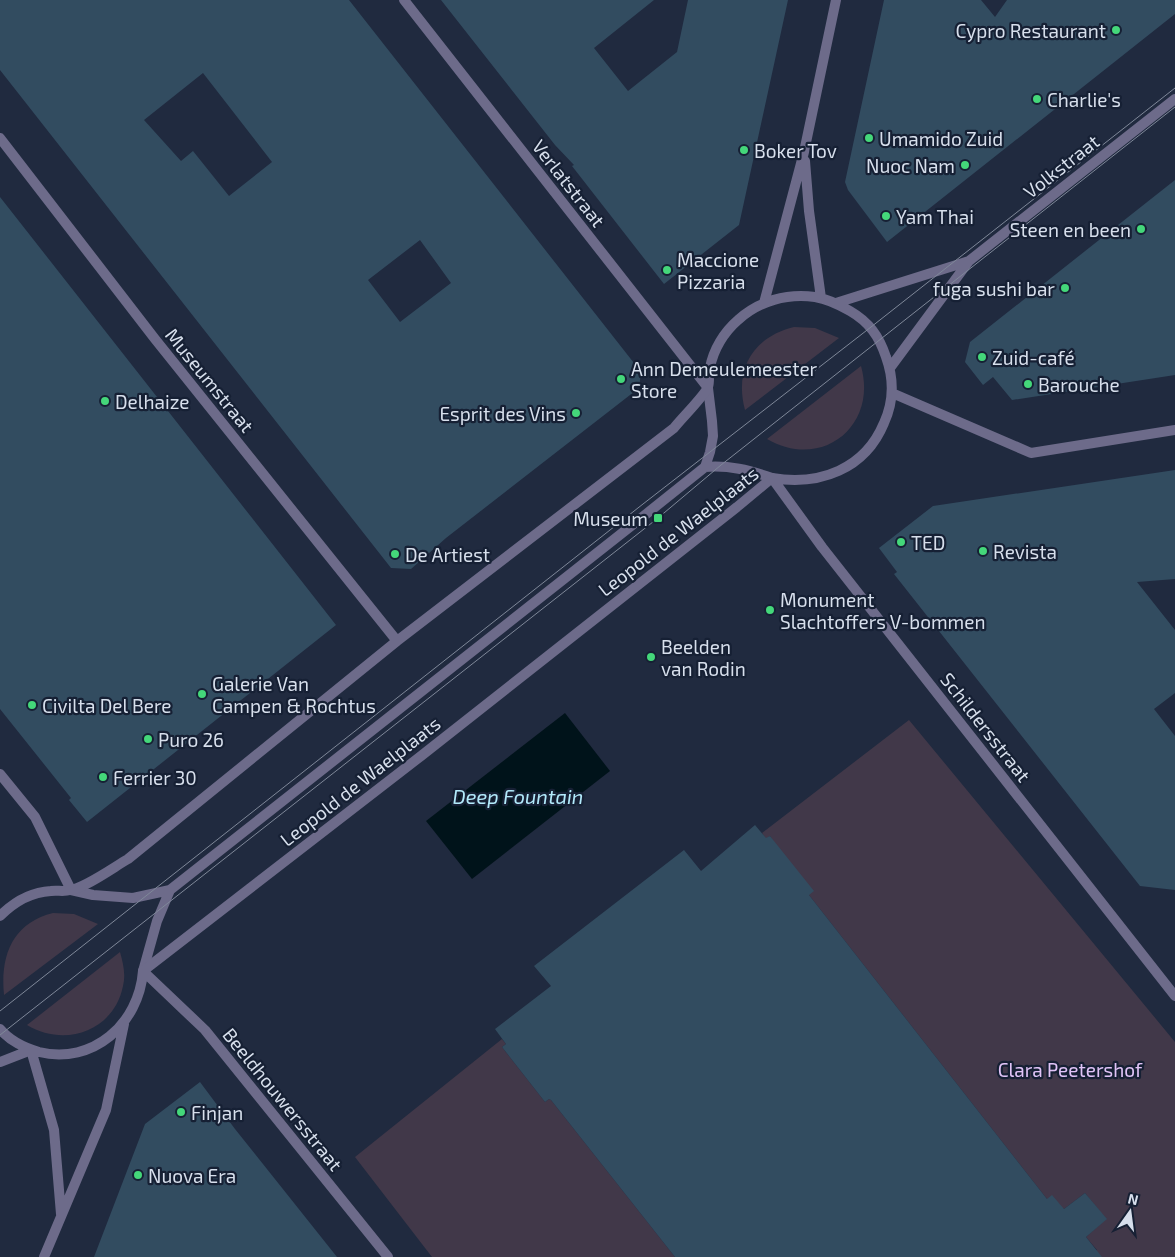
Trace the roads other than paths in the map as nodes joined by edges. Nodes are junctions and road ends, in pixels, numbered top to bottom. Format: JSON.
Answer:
{"nodes":[{"id":1,"x":404,"y":0,"type":"edge"},
{"id":2,"x":836,"y":0,"type":"edge"},
{"id":3,"x":1175,"y":98,"type":"edge"},
{"id":4,"x":0,"y":138,"type":"edge"},
{"id":5,"x":804,"y":152,"type":"junction"},
{"id":6,"x":969,"y":261,"type":"junction"},
{"id":7,"x":821,"y":298,"type":"junction"},
{"id":8,"x":764,"y":302,"type":"junction"},
{"id":9,"x":836,"y":303,"type":"junction"},
{"id":10,"x":890,"y":368,"type":"junction"},
{"id":11,"x":708,"y":388,"type":"junction"},
{"id":12,"x":892,"y":393,"type":"junction"},
{"id":13,"x":1175,"y":430,"type":"edge"},
{"id":14,"x":705,"y":467,"type":"junction"},
{"id":15,"x":772,"y":478,"type":"junction"},
{"id":16,"x":397,"y":641,"type":"junction"},
{"id":17,"x":0,"y":774,"type":"edge"},
{"id":18,"x":71,"y":890,"type":"junction"},
{"id":19,"x":170,"y":890,"type":"junction"},
{"id":20,"x":0,"y":916,"type":"edge"},
{"id":21,"x":143,"y":971,"type":"junction"},
{"id":22,"x":1175,"y":996,"type":"edge"},
{"id":23,"x":124,"y":1024,"type":"junction"},
{"id":24,"x":0,"y":1029,"type":"edge"},
{"id":25,"x":31,"y":1050,"type":"junction"},
{"id":26,"x":0,"y":1062,"type":"edge"},
{"id":27,"x":61,"y":1215,"type":"junction"},
{"id":28,"x":44,"y":1257,"type":"edge"},
{"id":29,"x":388,"y":1257,"type":"edge"}],
"edges":[{"from":1,"to":11,"type":"street","name":"Verlatstraat"},
{"from":2,"to":5,"type":"street"},
{"from":3,"to":6,"type":"street","name":"Volkstraat"},
{"from":4,"to":16,"type":"street","name":"Museumstraat"},
{"from":5,"to":7,"type":"street"},
{"from":5,"to":8,"type":"street"},
{"from":6,"to":9,"type":"street","name":"Volkstraat"},
{"from":6,"to":10,"type":"street","name":"Volkstraat"},
{"from":7,"to":8,"type":"street","name":"Leopold de Waelplaats"},
{"from":7,"to":9,"type":"street","name":"Leopold de Waelplaats"},
{"from":8,"to":11,"type":"street","name":"Leopold de Waelplaats"},
{"from":9,"to":10,"type":"street","name":"Leopold de Waelplaats"},
{"from":10,"to":12,"type":"street","name":"Leopold de Waelplaats"},
{"from":11,"to":14,"type":"street","name":"Leopold de Waelplaats"},
{"from":11,"to":16,"type":"street"},
{"from":12,"to":13,"type":"street"},
{"from":12,"to":15,"type":"street","name":"Leopold de Waelplaats"},
{"from":14,"to":15,"type":"street"},
{"from":14,"to":19,"type":"street"},
{"from":15,"to":21,"type":"street","name":"Leopold de Waelplaats"},
{"from":15,"to":22,"type":"street","name":"Schildersstraat"},
{"from":16,"to":18,"type":"street"},
{"from":17,"to":18,"type":"street"},
{"from":18,"to":19,"type":"street"},
{"from":18,"to":20,"type":"street"},
{"from":19,"to":21,"type":"street"},
{"from":21,"to":23,"type":"street"},
{"from":21,"to":29,"type":"street","name":"Beeldhouwersstraat"},
{"from":23,"to":25,"type":"street"},
{"from":23,"to":27,"type":"street"},
{"from":24,"to":25,"type":"street"},
{"from":25,"to":26,"type":"street"},
{"from":25,"to":27,"type":"street"},
{"from":27,"to":28,"type":"street"}]}
